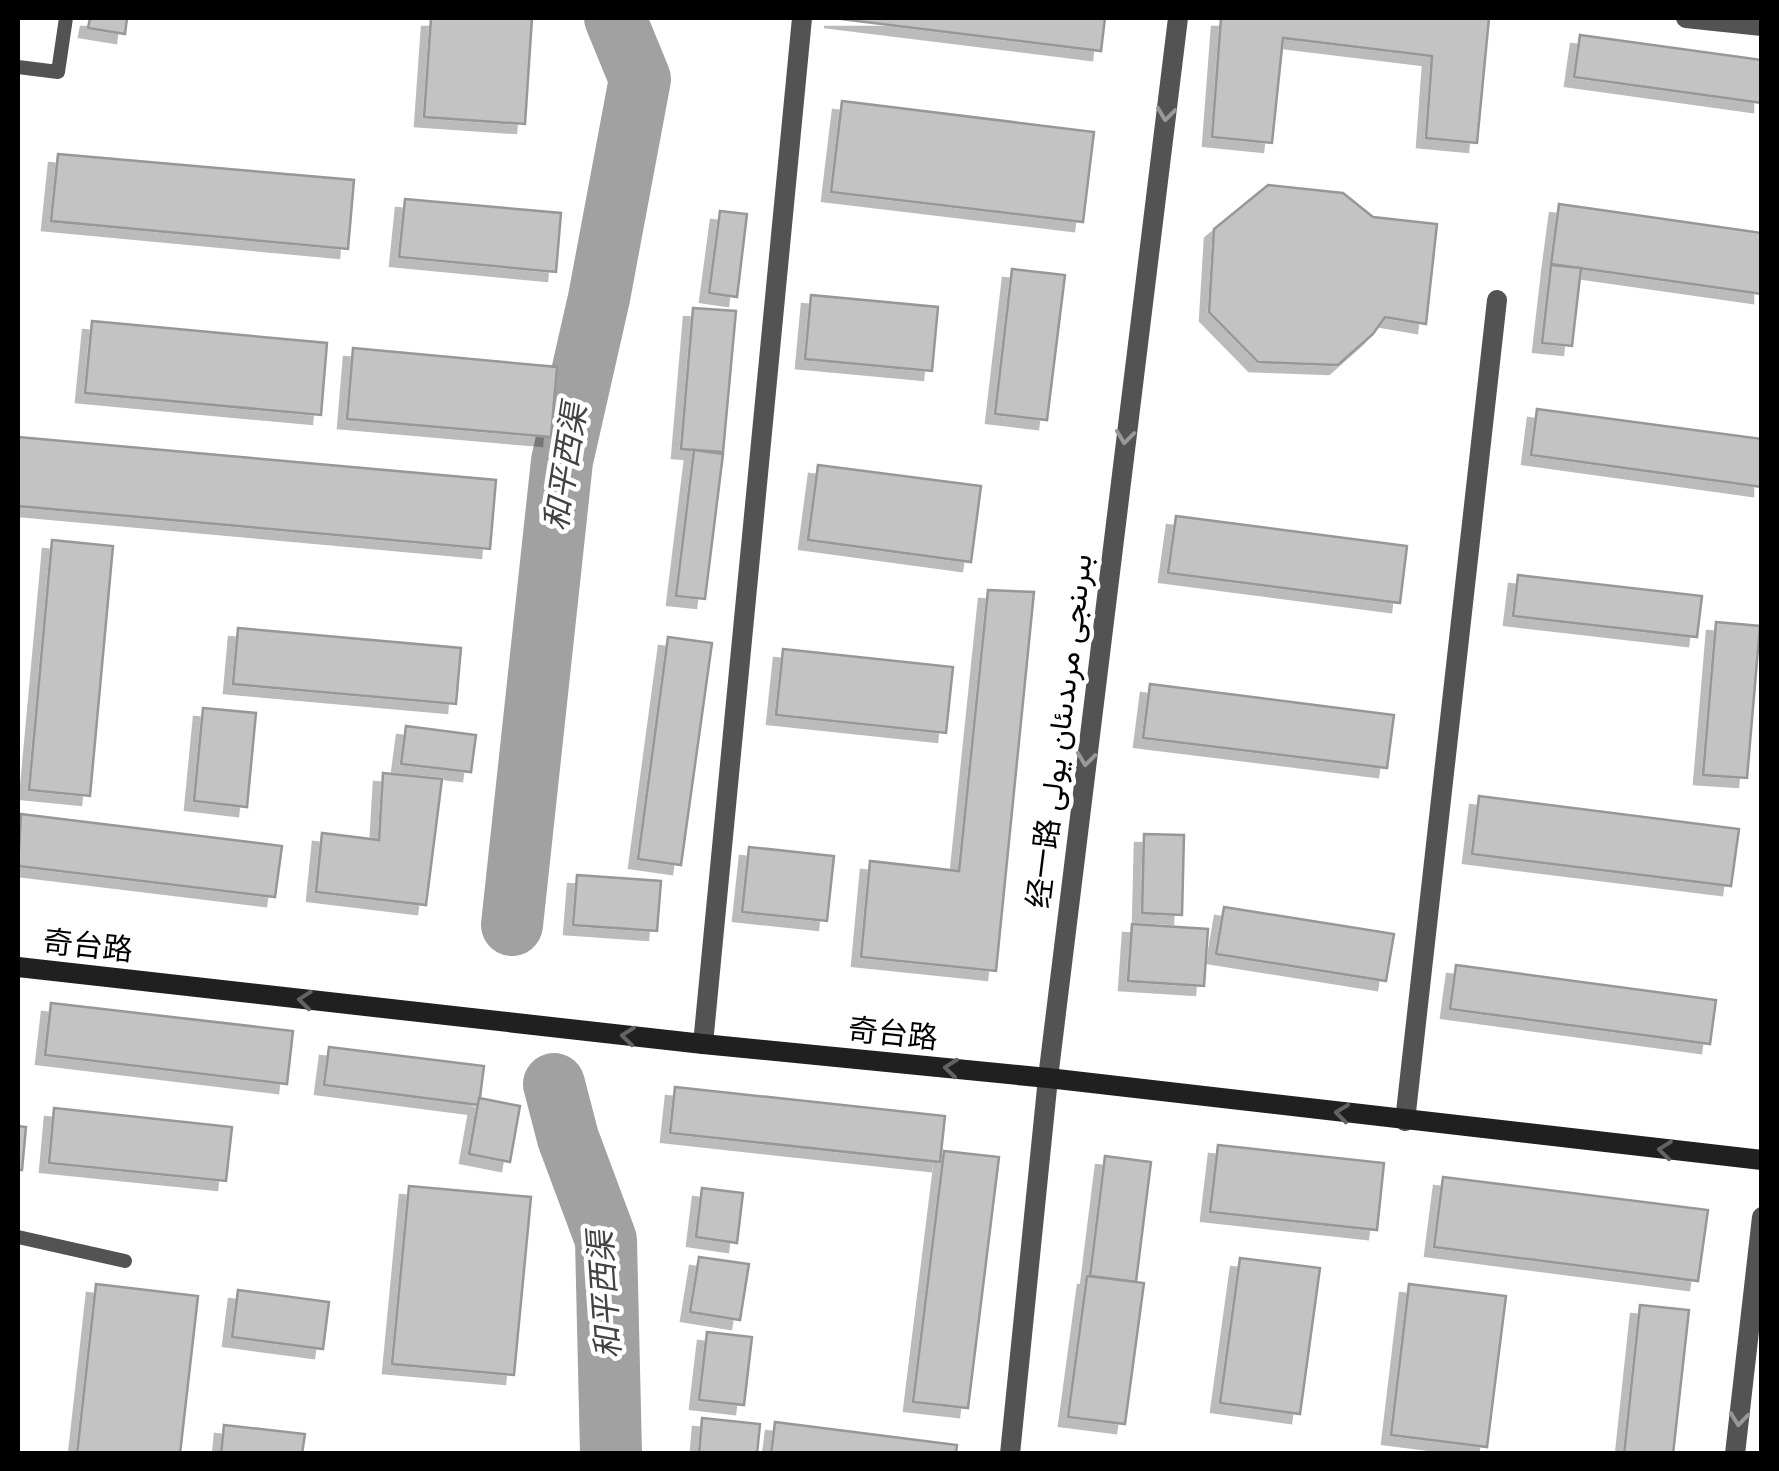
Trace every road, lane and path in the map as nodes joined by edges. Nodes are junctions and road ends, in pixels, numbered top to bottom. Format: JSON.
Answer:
{"nodes":[{"id":1,"x":66,"y":18,"type":"edge"},
{"id":2,"x":802,"y":18,"type":"edge"},
{"id":3,"x":1178,"y":18,"type":"edge"},
{"id":4,"x":1686,"y":18,"type":"edge"},
{"id":5,"x":1762,"y":26,"type":"edge"},
{"id":6,"x":18,"y":68,"type":"edge"},
{"id":7,"x":1497,"y":300,"type":"dead end"},
{"id":8,"x":18,"y":968,"type":"edge"},
{"id":9,"x":703,"y":1044,"type":"junction"},
{"id":10,"x":1048,"y":1078,"type":"junction"},
{"id":11,"x":1405,"y":1121,"type":"junction"},
{"id":12,"x":1762,"y":1160,"type":"edge"},
{"id":13,"x":1762,"y":1217,"type":"edge"},
{"id":14,"x":18,"y":1237,"type":"edge"},
{"id":15,"x":125,"y":1261,"type":"dead end"},
{"id":16,"x":1010,"y":1454,"type":"edge"},
{"id":17,"x":1735,"y":1454,"type":"edge"}],
"edges":[{"from":1,"to":6,"type":"lane"},
{"from":2,"to":9,"type":"street"},
{"from":3,"to":10,"type":"street","name":"经一路 بىرىنجى مرىدىئان يولى","one_way":true},
{"from":4,"to":5,"type":"street"},
{"from":7,"to":11,"type":"street"},
{"from":9,"to":8,"type":"street","name":"奇台路","one_way":true},
{"from":10,"to":9,"type":"street","name":"奇台路","one_way":true},
{"from":11,"to":10,"type":"street","name":"奇台路","one_way":true},
{"from":10,"to":16,"type":"street","name":"经一路 بىرىنجى مرىدىئان يولى"},
{"from":12,"to":11,"type":"street","name":"奇台路","one_way":true},
{"from":13,"to":17,"type":"street","one_way":true},
{"from":14,"to":15,"type":"lane"}]}
